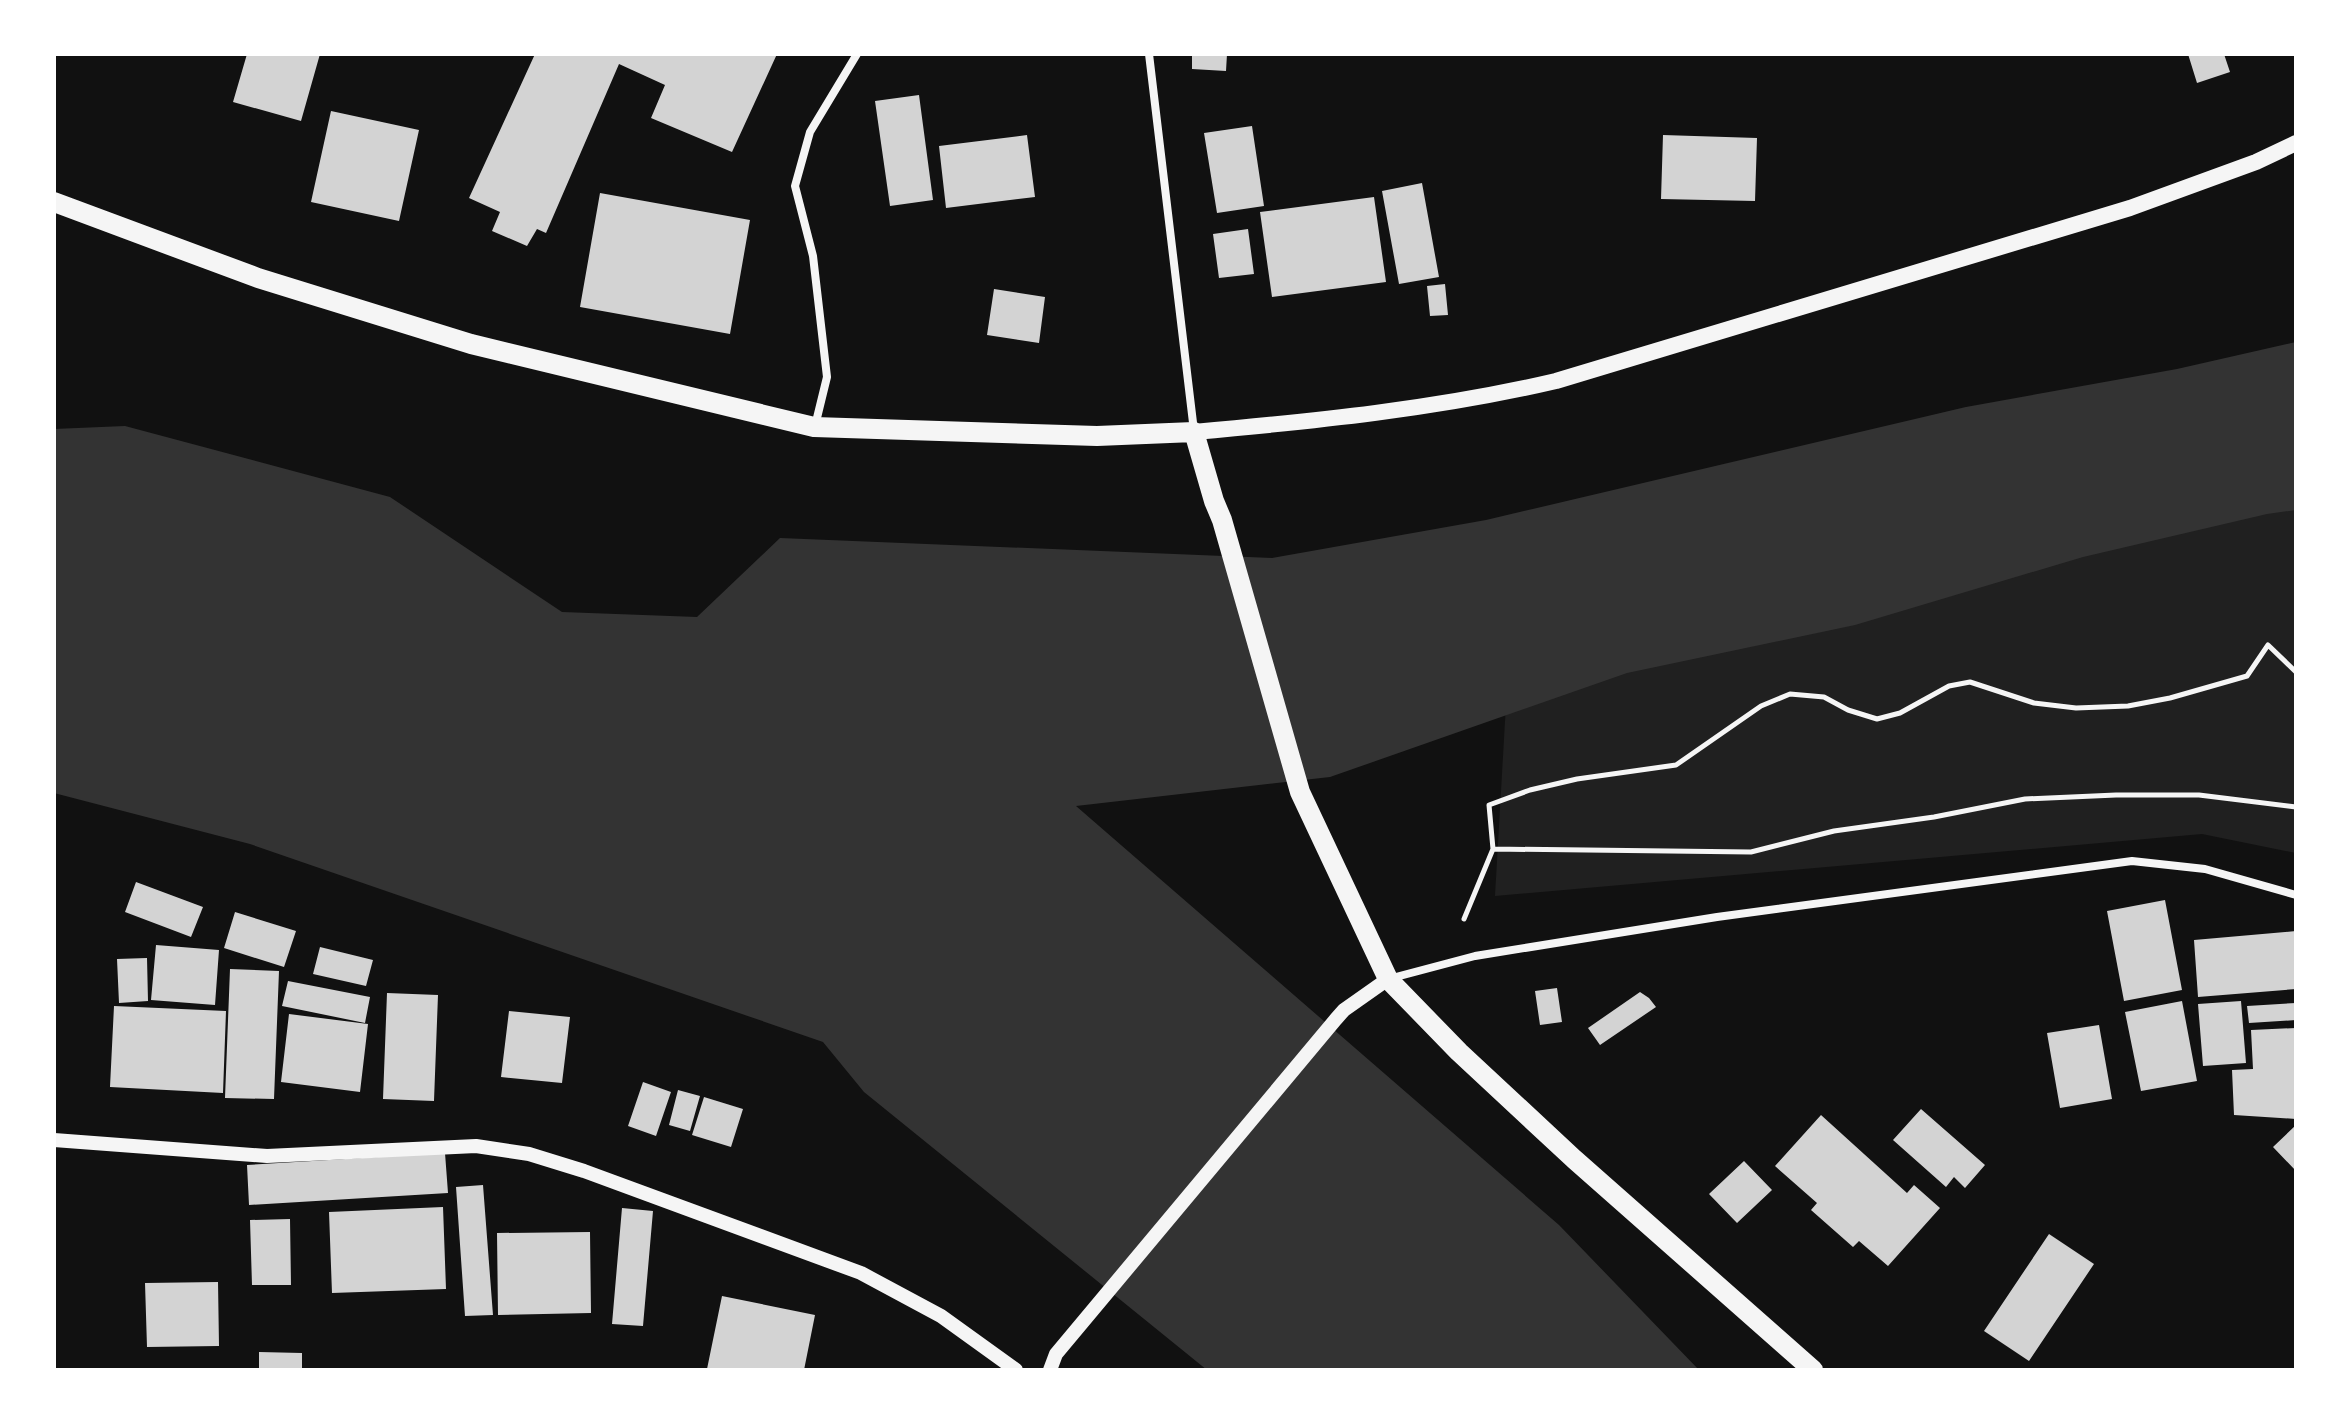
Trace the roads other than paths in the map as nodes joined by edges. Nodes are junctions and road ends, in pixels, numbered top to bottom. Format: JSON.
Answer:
{"nodes":[{"id":1,"x":857,"y":54,"type":"edge"},
{"id":2,"x":1149,"y":54,"type":"edge"},
{"id":3,"x":2296,"y":143,"type":"edge"},
{"id":4,"x":54,"y":202,"type":"edge"},
{"id":5,"x":814,"y":427,"type":"junction"},
{"id":6,"x":1194,"y":432,"type":"junction"},
{"id":7,"x":2296,"y":895,"type":"edge"},
{"id":8,"x":1388,"y":979,"type":"junction"},
{"id":9,"x":54,"y":1140,"type":"edge"},
{"id":10,"x":1016,"y":1370,"type":"edge"},
{"id":11,"x":1050,"y":1370,"type":"edge"},
{"id":12,"x":1813,"y":1370,"type":"edge"}],
"edges":[{"from":1,"to":5,"type":"street"},
{"from":2,"to":6,"type":"street"},
{"from":3,"to":6,"type":"main road"},
{"from":4,"to":5,"type":"main road"},
{"from":5,"to":6,"type":"main road"},
{"from":6,"to":8,"type":"main road"},
{"from":7,"to":8,"type":"street"},
{"from":8,"to":11,"type":"street"},
{"from":8,"to":12,"type":"main road"},
{"from":9,"to":10,"type":"street"}]}
